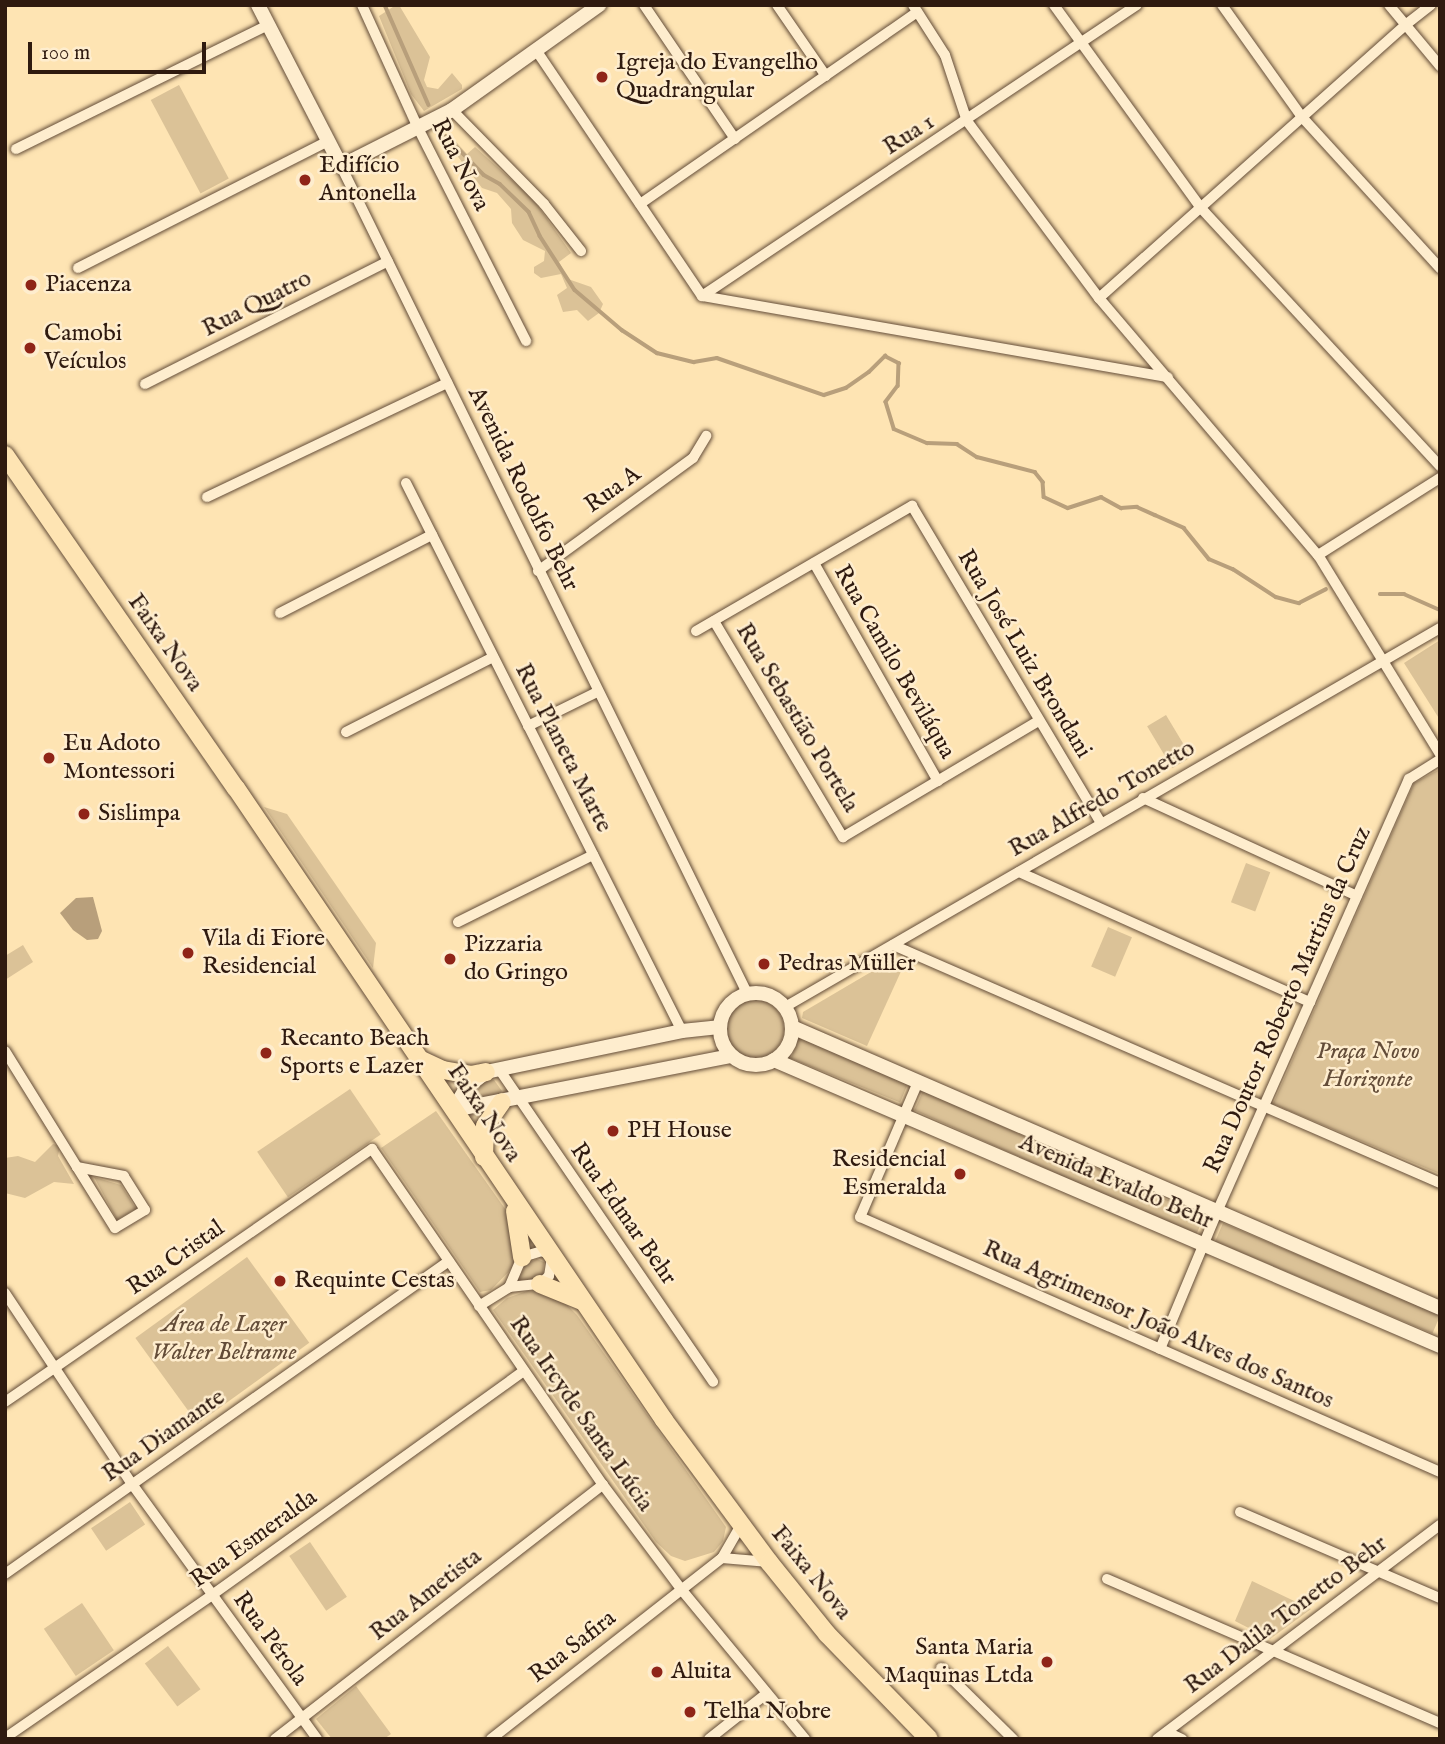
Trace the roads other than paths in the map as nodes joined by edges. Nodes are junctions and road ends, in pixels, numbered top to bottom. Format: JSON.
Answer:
{"nodes":[{"id":1,"x":258,"y":5,"type":"edge"},
{"id":2,"x":362,"y":5,"type":"edge"},
{"id":3,"x":599,"y":5,"type":"edge"},
{"id":4,"x":644,"y":5,"type":"edge"},
{"id":5,"x":777,"y":5,"type":"edge"},
{"id":6,"x":1054,"y":5,"type":"edge"},
{"id":7,"x":1137,"y":5,"type":"edge"},
{"id":8,"x":1222,"y":5,"type":"edge"},
{"id":9,"x":1389,"y":5,"type":"edge"},
{"id":10,"x":1432,"y":5,"type":"edge"},
{"id":11,"x":915,"y":8,"type":"edge"},
{"id":12,"x":268,"y":25,"type":"junction"},
{"id":13,"x":1404,"y":26,"type":"junction"},
{"id":14,"x":1081,"y":43,"type":"junction"},
{"id":15,"x":536,"y":50,"type":"junction"},
{"id":16,"x":1440,"y":66,"type":"edge"},
{"id":17,"x":826,"y":76,"type":"junction"},
{"id":18,"x":452,"y":110,"type":"junction"},
{"id":19,"x":1302,"y":117,"type":"junction"},
{"id":20,"x":967,"y":121,"type":"junction"},
{"id":21,"x":418,"y":128,"type":"junction"},
{"id":22,"x":735,"y":139,"type":"junction"},
{"id":23,"x":328,"y":141,"type":"junction"},
{"id":24,"x":16,"y":149,"type":"dead end"},
{"id":25,"x":341,"y":166,"type":"junction"},
{"id":26,"x":640,"y":204,"type":"junction"},
{"id":27,"x":1200,"y":207,"type":"junction"},
{"id":28,"x":580,"y":251,"type":"dead end"},
{"id":29,"x":388,"y":261,"type":"junction"},
{"id":30,"x":78,"y":268,"type":"dead end"},
{"id":31,"x":1440,"y":268,"type":"edge"},
{"id":32,"x":702,"y":296,"type":"junction"},
{"id":33,"x":1098,"y":298,"type":"junction"},
{"id":34,"x":527,"y":341,"type":"dead end"},
{"id":35,"x":1168,"y":377,"type":"junction"},
{"id":36,"x":447,"y":383,"type":"junction"},
{"id":37,"x":145,"y":384,"type":"dead end"},
{"id":38,"x":706,"y":436,"type":"dead end"},
{"id":39,"x":5,"y":455,"type":"edge"},
{"id":40,"x":1440,"y":466,"type":"edge"},
{"id":41,"x":1440,"y":478,"type":"edge"},
{"id":42,"x":406,"y":483,"type":"dead end"},
{"id":43,"x":207,"y":497,"type":"dead end"},
{"id":44,"x":432,"y":535,"type":"junction"},
{"id":45,"x":1318,"y":555,"type":"junction"},
{"id":46,"x":814,"y":563,"type":"junction"},
{"id":47,"x":538,"y":571,"type":"junction"},
{"id":48,"x":280,"y":613,"type":"dead end"},
{"id":49,"x":714,"y":621,"type":"junction"},
{"id":50,"x":1440,"y":628,"type":"edge"},
{"id":51,"x":696,"y":631,"type":"dead end"},
{"id":52,"x":493,"y":657,"type":"junction"},
{"id":53,"x":1381,"y":662,"type":"junction"},
{"id":54,"x":597,"y":692,"type":"junction"},
{"id":55,"x":1038,"y":722,"type":"junction"},
{"id":56,"x":528,"y":726,"type":"junction"},
{"id":57,"x":346,"y":732,"type":"dead end"},
{"id":58,"x":1440,"y":754,"type":"edge"},
{"id":59,"x":1440,"y":760,"type":"edge"},
{"id":60,"x":938,"y":781,"type":"junction"},
{"id":61,"x":1143,"y":798,"type":"junction"},
{"id":62,"x":1101,"y":823,"type":"junction"},
{"id":63,"x":593,"y":856,"type":"junction"},
{"id":64,"x":1019,"y":872,"type":"junction"},
{"id":65,"x":1357,"y":896,"type":"junction"},
{"id":66,"x":458,"y":922,"type":"dead end"},
{"id":67,"x":893,"y":945,"type":"junction"},
{"id":68,"x":747,"y":993,"type":"junction"},
{"id":69,"x":1310,"y":1002,"type":"junction"},
{"id":70,"x":785,"y":1007,"type":"junction"},
{"id":71,"x":719,"y":1027,"type":"junction"},
{"id":72,"x":792,"y":1027,"type":"junction"},
{"id":73,"x":682,"y":1031,"type":"junction"},
{"id":74,"x":5,"y":1051,"type":"edge"},
{"id":75,"x":731,"y":1056,"type":"junction"},
{"id":76,"x":419,"y":1059,"type":"junction"},
{"id":77,"x":775,"y":1060,"type":"junction"},
{"id":78,"x":492,"y":1070,"type":"junction"},
{"id":79,"x":918,"y":1082,"type":"junction"},
{"id":80,"x":510,"y":1101,"type":"junction"},
{"id":81,"x":1263,"y":1108,"type":"junction"},
{"id":82,"x":453,"y":1110,"type":"junction"},
{"id":83,"x":905,"y":1116,"type":"junction"},
{"id":84,"x":372,"y":1149,"type":"joint"},
{"id":85,"x":484,"y":1157,"type":"junction"},
{"id":86,"x":76,"y":1167,"type":"junction"},
{"id":87,"x":1440,"y":1183,"type":"edge"},
{"id":88,"x":511,"y":1197,"type":"junction"},
{"id":89,"x":1217,"y":1212,"type":"junction"},
{"id":90,"x":1204,"y":1245,"type":"junction"},
{"id":91,"x":552,"y":1256,"type":"junction"},
{"id":92,"x":522,"y":1257,"type":"junction"},
{"id":93,"x":449,"y":1261,"type":"junction"},
{"id":94,"x":540,"y":1284,"type":"junction"},
{"id":95,"x":509,"y":1287,"type":"junction"},
{"id":96,"x":5,"y":1293,"type":"edge"},
{"id":97,"x":582,"y":1302,"type":"junction"},
{"id":98,"x":480,"y":1306,"type":"junction"},
{"id":99,"x":1440,"y":1308,"type":"edge"},
{"id":100,"x":1440,"y":1346,"type":"edge"},
{"id":101,"x":1160,"y":1349,"type":"junction"},
{"id":102,"x":55,"y":1367,"type":"junction"},
{"id":103,"x":524,"y":1371,"type":"junction"},
{"id":104,"x":713,"y":1382,"type":"dead end"},
{"id":105,"x":5,"y":1402,"type":"edge"},
{"id":106,"x":1440,"y":1472,"type":"edge"},
{"id":107,"x":132,"y":1484,"type":"junction"},
{"id":108,"x":603,"y":1485,"type":"junction"},
{"id":109,"x":1240,"y":1512,"type":"dead end"},
{"id":110,"x":741,"y":1525,"type":"junction"},
{"id":111,"x":1440,"y":1525,"type":"edge"},
{"id":112,"x":722,"y":1558,"type":"junction"},
{"id":113,"x":769,"y":1562,"type":"junction"},
{"id":114,"x":1378,"y":1571,"type":"junction"},
{"id":115,"x":5,"y":1574,"type":"edge"},
{"id":116,"x":1107,"y":1579,"type":"dead end"},
{"id":117,"x":681,"y":1589,"type":"junction"},
{"id":118,"x":212,"y":1595,"type":"junction"},
{"id":119,"x":1440,"y":1598,"type":"edge"},
{"id":120,"x":1272,"y":1651,"type":"junction"},
{"id":121,"x":941,"y":1668,"type":"dead end"},
{"id":122,"x":766,"y":1694,"type":"junction"},
{"id":123,"x":301,"y":1718,"type":"junction"},
{"id":124,"x":1440,"y":1723,"type":"edge"},
{"id":125,"x":1162,"y":1735,"type":"edge"},
{"id":126,"x":5,"y":1738,"type":"edge"},
{"id":127,"x":275,"y":1739,"type":"edge"},
{"id":128,"x":317,"y":1739,"type":"edge"},
{"id":129,"x":491,"y":1739,"type":"edge"},
{"id":130,"x":709,"y":1739,"type":"edge"},
{"id":131,"x":805,"y":1739,"type":"edge"},
{"id":132,"x":929,"y":1739,"type":"edge"},
{"id":133,"x":1013,"y":1739,"type":"edge"},
{"id":134,"x":1182,"y":1739,"type":"edge"}],
"edges":[{"from":1,"to":12,"type":"street","name":"Avenida Rodolfo Behr"},
{"from":2,"to":21,"type":"street","name":"Rua Nova"},
{"from":3,"to":15,"type":"street"},
{"from":4,"to":22,"type":"street"},
{"from":5,"to":17,"type":"street"},
{"from":6,"to":14,"type":"street"},
{"from":7,"to":14,"type":"street","name":"Rua 1"},
{"from":8,"to":19,"type":"street"},
{"from":9,"to":13,"type":"street"},
{"from":10,"to":13,"type":"street"},
{"from":11,"to":17,"type":"street"},
{"from":11,"to":20,"type":"street"},
{"from":12,"to":23,"type":"street","name":"Avenida Rodolfo Behr"},
{"from":12,"to":24,"type":"street"},
{"from":13,"to":16,"type":"street"},
{"from":13,"to":19,"type":"street"},
{"from":14,"to":20,"type":"street","name":"Rua 1"},
{"from":14,"to":27,"type":"street"},
{"from":15,"to":18,"type":"street"},
{"from":15,"to":26,"type":"street"},
{"from":17,"to":22,"type":"street"},
{"from":18,"to":21,"type":"street"},
{"from":18,"to":28,"type":"street"},
{"from":19,"to":27,"type":"street"},
{"from":19,"to":31,"type":"street"},
{"from":20,"to":32,"type":"street","name":"Rua 1"},
{"from":20,"to":33,"type":"street"},
{"from":21,"to":25,"type":"street"},
{"from":21,"to":34,"type":"street","name":"Rua Nova"},
{"from":22,"to":26,"type":"street"},
{"from":23,"to":25,"type":"street","name":"Avenida Rodolfo Behr"},
{"from":23,"to":30,"type":"street"},
{"from":25,"to":29,"type":"street","name":"Avenida Rodolfo Behr"},
{"from":26,"to":32,"type":"street"},
{"from":27,"to":33,"type":"street"},
{"from":27,"to":40,"type":"street"},
{"from":29,"to":36,"type":"street","name":"Avenida Rodolfo Behr"},
{"from":29,"to":37,"type":"street","name":"Rua Quatro"},
{"from":32,"to":35,"type":"street"},
{"from":33,"to":35,"type":"street"},
{"from":35,"to":45,"type":"street"},
{"from":36,"to":43,"type":"street"},
{"from":36,"to":47,"type":"street","name":"Avenida Rodolfo Behr"},
{"from":38,"to":47,"type":"street","name":"Rua A"},
{"from":39,"to":76,"type":"highway","name":"Faixa Nova"},
{"from":41,"to":45,"type":"street"},
{"from":42,"to":44,"type":"street","name":"Rua Planeta Marte"},
{"from":44,"to":48,"type":"street"},
{"from":44,"to":52,"type":"street","name":"Rua Planeta Marte"},
{"from":45,"to":53,"type":"street"},
{"from":46,"to":49,"type":"street"},
{"from":46,"to":55,"type":"street","name":"Rua José Luiz Brondani"},
{"from":46,"to":60,"type":"street","name":"Rua Camilo Beviláqua"},
{"from":47,"to":54,"type":"street","name":"Avenida Rodolfo Behr"},
{"from":49,"to":51,"type":"street"},
{"from":49,"to":60,"type":"street","name":"Rua Sebastião Portela"},
{"from":50,"to":53,"type":"street","name":"Rua Alfredo Tonetto"},
{"from":52,"to":56,"type":"street","name":"Rua Planeta Marte"},
{"from":52,"to":57,"type":"street"},
{"from":53,"to":58,"type":"street"},
{"from":53,"to":61,"type":"street","name":"Rua Alfredo Tonetto"},
{"from":54,"to":56,"type":"street"},
{"from":54,"to":68,"type":"street","name":"Avenida Rodolfo Behr"},
{"from":55,"to":60,"type":"street"},
{"from":55,"to":62,"type":"street","name":"Rua José Luiz Brondani"},
{"from":56,"to":63,"type":"street","name":"Rua Planeta Marte"},
{"from":59,"to":65,"type":"street","name":"Rua Doutor Roberto Martins da Cruz"},
{"from":61,"to":62,"type":"street","name":"Rua Alfredo Tonetto"},
{"from":61,"to":65,"type":"street"},
{"from":62,"to":64,"type":"street","name":"Rua Alfredo Tonetto"},
{"from":63,"to":66,"type":"street"},
{"from":63,"to":73,"type":"street","name":"Rua Planeta Marte"},
{"from":64,"to":67,"type":"street","name":"Rua Alfredo Tonetto"},
{"from":64,"to":69,"type":"street"},
{"from":65,"to":69,"type":"street","name":"Rua Doutor Roberto Martins da Cruz"},
{"from":67,"to":70,"type":"street","name":"Rua Alfredo Tonetto"},
{"from":67,"to":81,"type":"street"},
{"from":68,"to":70,"type":"street"},
{"from":68,"to":71,"type":"street"},
{"from":69,"to":81,"type":"street","name":"Rua Doutor Roberto Martins da Cruz"},
{"from":70,"to":72,"type":"street"},
{"from":71,"to":73,"type":"street"},
{"from":71,"to":75,"type":"street"},
{"from":72,"to":77,"type":"street"},
{"from":72,"to":79,"type":"street","name":"Avenida Evaldo Behr"},
{"from":73,"to":78,"type":"street"},
{"from":74,"to":86,"type":"street"},
{"from":75,"to":77,"type":"street"},
{"from":75,"to":80,"type":"street"},
{"from":76,"to":78,"type":"highway"},
{"from":76,"to":82,"type":"highway","name":"Faixa Nova"},
{"from":77,"to":83,"type":"street","name":"Avenida Evaldo Behr"},
{"from":78,"to":80,"type":"street","name":"Rua Edmar Behr"},
{"from":78,"to":82,"type":"street"},
{"from":79,"to":83,"type":"street"},
{"from":79,"to":89,"type":"street","name":"Avenida Evaldo Behr"},
{"from":80,"to":82,"type":"street"},
{"from":80,"to":85,"type":"highway"},
{"from":80,"to":104,"type":"street","name":"Rua Edmar Behr"},
{"from":81,"to":87,"type":"street"},
{"from":81,"to":89,"type":"street","name":"Rua Doutor Roberto Martins da Cruz"},
{"from":82,"to":85,"type":"highway","name":"Faixa Nova"},
{"from":83,"to":90,"type":"street","name":"Avenida Evaldo Behr"},
{"from":83,"to":101,"type":"street","name":"Rua Agrimensor João Alves dos Santos"},
{"from":84,"to":93,"type":"street","name":"Rua Ircyde Santa Lúcia"},
{"from":84,"to":102,"type":"street","name":"Rua Cristal"},
{"from":85,"to":88,"type":"highway","name":"Faixa Nova"},
{"from":86,"to":86,"type":"street"},
{"from":88,"to":91,"type":"highway","name":"Faixa Nova"},
{"from":88,"to":92,"type":"highway"},
{"from":89,"to":90,"type":"street","name":"Rua Doutor Roberto Martins da Cruz"},
{"from":89,"to":99,"type":"street","name":"Avenida Evaldo Behr"},
{"from":90,"to":100,"type":"street","name":"Avenida Evaldo Behr"},
{"from":90,"to":101,"type":"street","name":"Rua Doutor Roberto Martins da Cruz"},
{"from":91,"to":92,"type":"street"},
{"from":91,"to":94,"type":"street"},
{"from":91,"to":97,"type":"highway","name":"Faixa Nova"},
{"from":92,"to":95,"type":"street"},
{"from":93,"to":98,"type":"street","name":"Rua Ircyde Santa Lúcia"},
{"from":93,"to":107,"type":"street","name":"Rua Diamante"},
{"from":94,"to":95,"type":"street"},
{"from":94,"to":97,"type":"highway"},
{"from":95,"to":98,"type":"street"},
{"from":96,"to":102,"type":"street","name":"Rua Pérola"},
{"from":97,"to":110,"type":"highway","name":"Faixa Nova"},
{"from":98,"to":103,"type":"street","name":"Rua Ircyde Santa Lúcia"},
{"from":101,"to":106,"type":"street","name":"Rua Agrimensor João Alves dos Santos"},
{"from":102,"to":105,"type":"street","name":"Rua Cristal"},
{"from":102,"to":107,"type":"street","name":"Rua Pérola"},
{"from":103,"to":108,"type":"street","name":"Rua Ircyde Santa Lúcia"},
{"from":103,"to":118,"type":"street","name":"Rua Esmeralda"},
{"from":107,"to":115,"type":"street","name":"Rua Diamante"},
{"from":107,"to":118,"type":"street","name":"Rua Pérola"},
{"from":108,"to":117,"type":"street","name":"Rua Ircyde Santa Lúcia"},
{"from":108,"to":123,"type":"street","name":"Rua Ametista"},
{"from":109,"to":114,"type":"street"},
{"from":110,"to":112,"type":"street"},
{"from":110,"to":113,"type":"highway","name":"Faixa Nova"},
{"from":111,"to":114,"type":"street","name":"Rua Dalila Tonetto Behr"},
{"from":112,"to":113,"type":"street"},
{"from":112,"to":117,"type":"street","name":"Rua Safira"},
{"from":113,"to":132,"type":"highway","name":"Faixa Nova"},
{"from":114,"to":119,"type":"street"},
{"from":114,"to":120,"type":"street","name":"Rua Dalila Tonetto Behr"},
{"from":116,"to":120,"type":"street"},
{"from":117,"to":122,"type":"street","name":"Rua Ircyde Santa Lúcia"},
{"from":117,"to":129,"type":"street","name":"Rua Safira"},
{"from":118,"to":123,"type":"street","name":"Rua Pérola"},
{"from":118,"to":126,"type":"street","name":"Rua Esmeralda"},
{"from":120,"to":124,"type":"street"},
{"from":120,"to":125,"type":"street","name":"Rua Dalila Tonetto Behr"},
{"from":121,"to":133,"type":"street"},
{"from":122,"to":130,"type":"street"},
{"from":122,"to":131,"type":"street","name":"Rua Ircyde Santa Lúcia"},
{"from":123,"to":127,"type":"street","name":"Rua Ametista"},
{"from":123,"to":128,"type":"street","name":"Rua Pérola"},
{"from":125,"to":134,"type":"street"}]}
